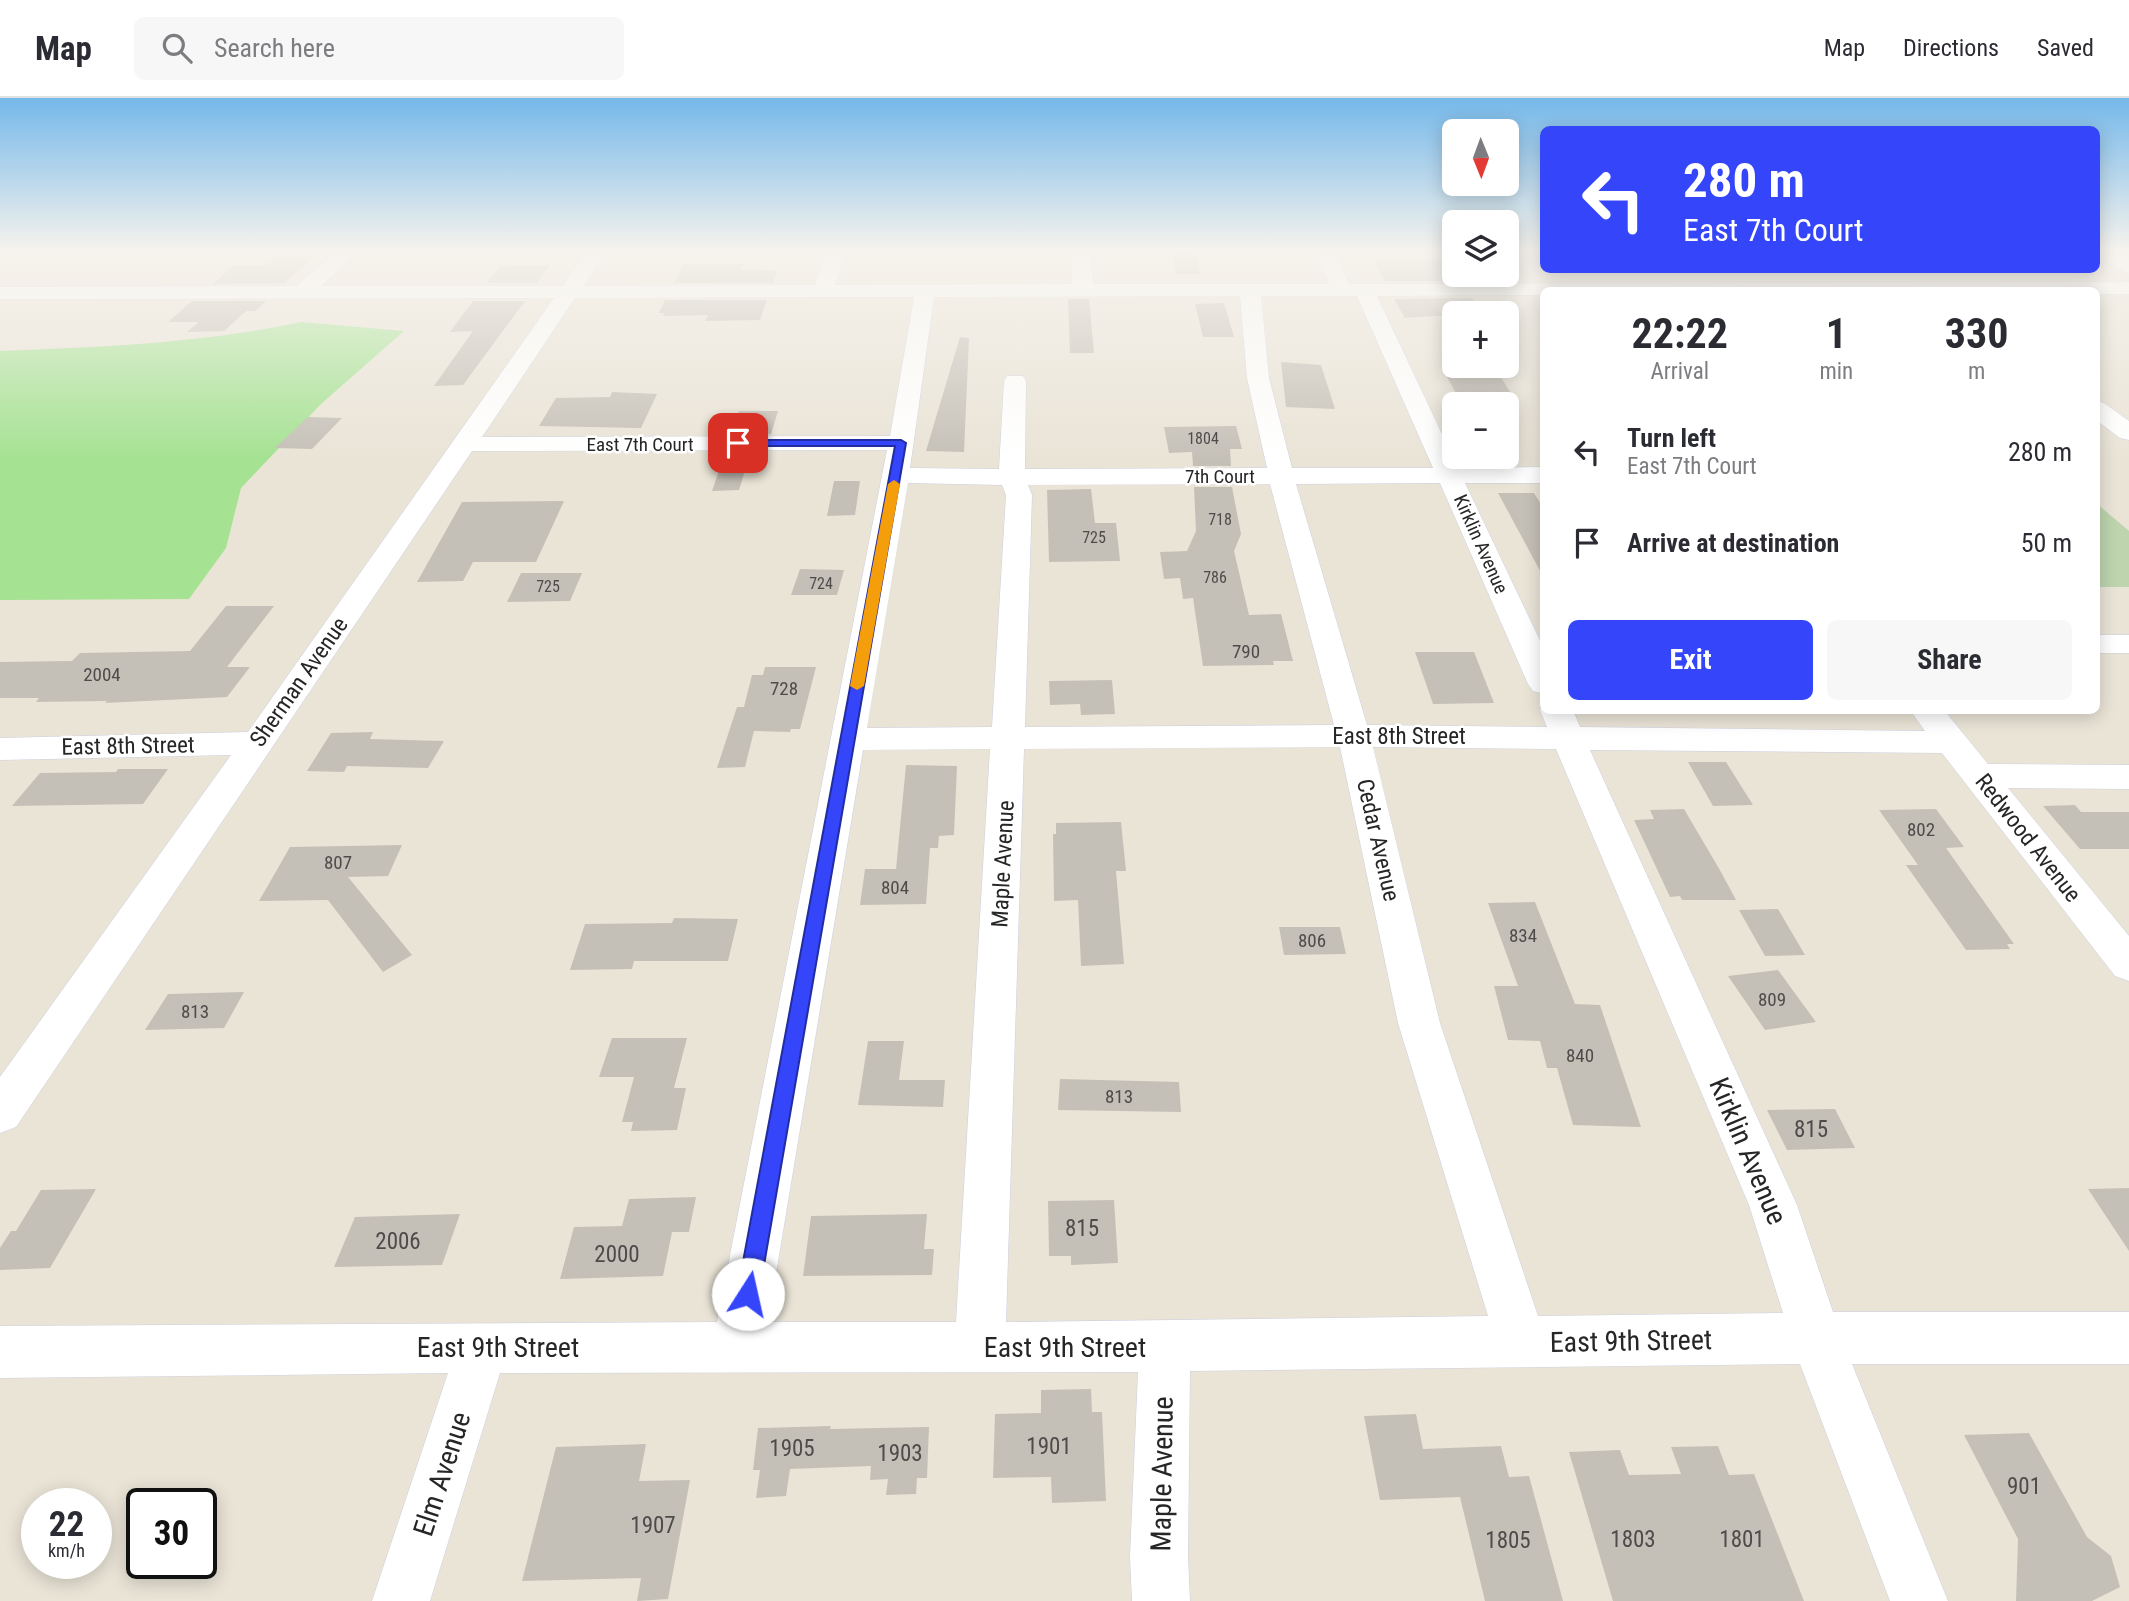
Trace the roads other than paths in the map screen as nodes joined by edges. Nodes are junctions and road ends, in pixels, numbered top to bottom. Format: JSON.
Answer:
{"nodes":[{"id":1,"x":549,"y":320,"type":"edge"},
{"id":2,"x":920,"y":320,"type":"edge"},
{"id":3,"x":1253,"y":320,"type":"edge"},
{"id":4,"x":1370,"y":320,"type":"edge"},
{"id":5,"x":1015,"y":381,"type":"dead end"},
{"id":6,"x":2100,"y":411,"type":"edge"},
{"id":7,"x":2129,"y":433,"type":"edge"},
{"id":8,"x":464,"y":444,"type":"junction"},
{"id":9,"x":898,"y":459,"type":"junction"},
{"id":10,"x":1281,"y":475,"type":"junction"},
{"id":11,"x":1450,"y":475,"type":"junction"},
{"id":12,"x":1540,"y":475,"type":"edge"},
{"id":13,"x":1012,"y":477,"type":"junction"},
{"id":14,"x":2100,"y":644,"type":"edge"},
{"id":15,"x":2129,"y":644,"type":"edge"},
{"id":16,"x":1540,"y":675,"type":"edge"},
{"id":17,"x":1929,"y":714,"type":"edge"},
{"id":18,"x":1562,"y":724,"type":"edge"},
{"id":19,"x":1354,"y":736,"type":"junction"},
{"id":20,"x":1008,"y":737,"type":"junction"},
{"id":21,"x":847,"y":739,"type":"junction"},
{"id":22,"x":1951,"y":742,"type":"junction"},
{"id":23,"x":256,"y":743,"type":"junction"},
{"id":24,"x":0,"y":749,"type":"edge"},
{"id":25,"x":1979,"y":776,"type":"junction"},
{"id":26,"x":2129,"y":777,"type":"edge"},
{"id":27,"x":2129,"y":965,"type":"edge"},
{"id":28,"x":16,"y":1067,"type":"edge"},
{"id":29,"x":0,"y":1113,"type":"edge"},
{"id":30,"x":1816,"y":1338,"type":"junction"},
{"id":31,"x":2129,"y":1338,"type":"edge"},
{"id":32,"x":1522,"y":1343,"type":"junction"},
{"id":33,"x":482,"y":1346,"type":"junction"},
{"id":34,"x":1165,"y":1347,"type":"junction"},
{"id":35,"x":738,"y":1348,"type":"junction"},
{"id":36,"x":980,"y":1348,"type":"junction"},
{"id":37,"x":0,"y":1352,"type":"edge"},
{"id":38,"x":401,"y":1601,"type":"edge"},
{"id":39,"x":1161,"y":1601,"type":"edge"},
{"id":40,"x":1919,"y":1601,"type":"edge"}],
"edges":[{"from":1,"to":8,"type":"street","name":"Sherman Avenue"},
{"from":2,"to":9,"type":"street"},
{"from":3,"to":10,"type":"street","name":"Cedar Avenue"},
{"from":4,"to":11,"type":"street","name":"Kirklin Avenue"},
{"from":5,"to":13,"type":"street","name":"Maple Avenue"},
{"from":6,"to":7,"type":"street"},
{"from":8,"to":9,"type":"street","name":"East 7th Court"},
{"from":8,"to":23,"type":"street","name":"Sherman Avenue"},
{"from":9,"to":13,"type":"street","name":"7th Court"},
{"from":9,"to":21,"type":"street"},
{"from":10,"to":11,"type":"street","name":"7th Court"},
{"from":10,"to":13,"type":"street","name":"7th Court"},
{"from":10,"to":19,"type":"street","name":"Cedar Avenue"},
{"from":11,"to":12,"type":"street","name":"7th Court"},
{"from":11,"to":16,"type":"street","name":"Kirklin Avenue"},
{"from":13,"to":20,"type":"street","name":"Maple Avenue"},
{"from":14,"to":15,"type":"street"},
{"from":17,"to":22,"type":"street","name":"Redwood Avenue"},
{"from":18,"to":19,"type":"street","name":"East 8th Street"},
{"from":18,"to":22,"type":"street","name":"East 8th Street"},
{"from":18,"to":30,"type":"street","name":"Kirklin Avenue"},
{"from":19,"to":20,"type":"street","name":"East 8th Street"},
{"from":19,"to":32,"type":"street","name":"Cedar Avenue"},
{"from":20,"to":21,"type":"street","name":"East 8th Street"},
{"from":20,"to":36,"type":"street","name":"Maple Avenue"},
{"from":21,"to":35,"type":"street"},
{"from":22,"to":25,"type":"street","name":"Redwood Avenue"},
{"from":23,"to":24,"type":"street","name":"East 8th Street"},
{"from":23,"to":28,"type":"street","name":"Sherman Avenue"},
{"from":25,"to":26,"type":"street"},
{"from":25,"to":27,"type":"street","name":"Redwood Avenue"},
{"from":28,"to":29,"type":"street","name":"Sherman Avenue"},
{"from":30,"to":31,"type":"street","name":"East 9th Street"},
{"from":30,"to":32,"type":"street","name":"East 9th Street"},
{"from":30,"to":40,"type":"street","name":"Kirklin Avenue"},
{"from":32,"to":34,"type":"street","name":"East 9th Street"},
{"from":33,"to":35,"type":"street","name":"East 9th Street"},
{"from":33,"to":37,"type":"street","name":"East 9th Street"},
{"from":33,"to":38,"type":"street","name":"Elm Avenue"},
{"from":34,"to":36,"type":"street","name":"East 9th Street"},
{"from":34,"to":39,"type":"street","name":"Maple Avenue"},
{"from":35,"to":36,"type":"street","name":"East 9th Street"}]}
